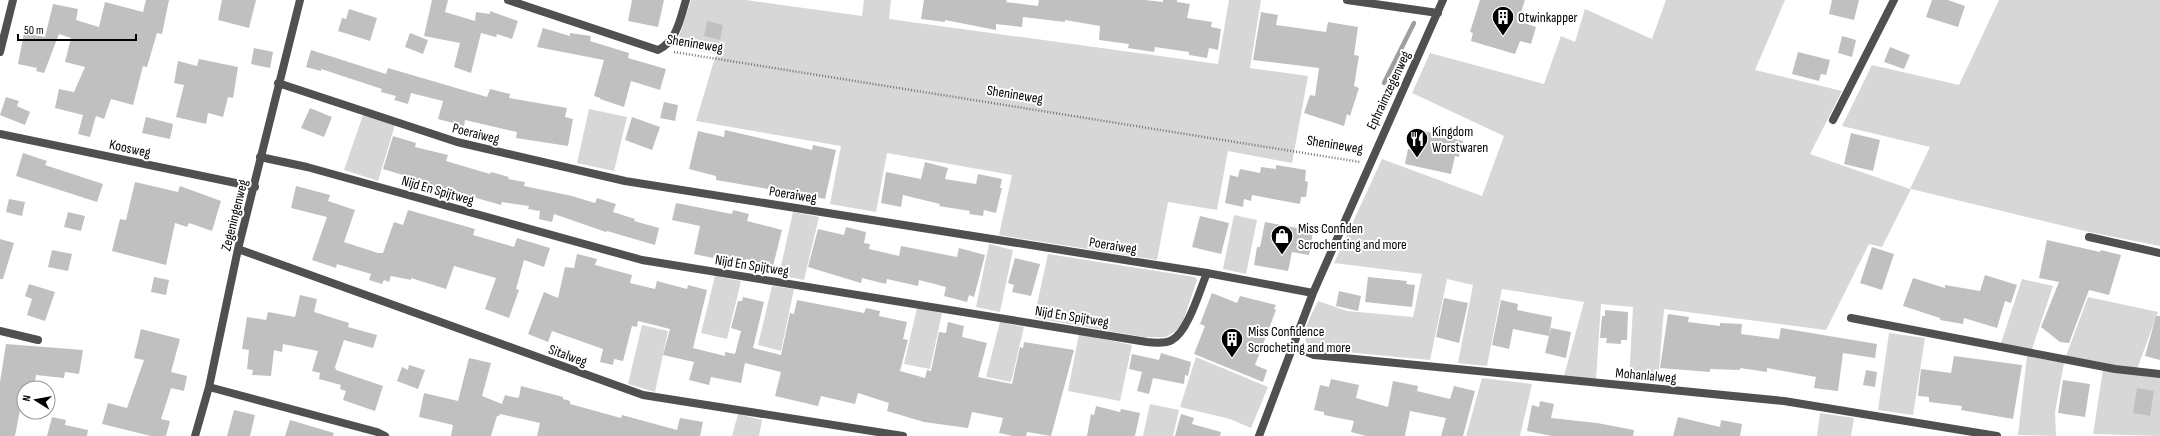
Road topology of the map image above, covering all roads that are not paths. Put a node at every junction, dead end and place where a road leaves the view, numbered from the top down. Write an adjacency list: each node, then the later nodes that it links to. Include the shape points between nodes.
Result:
1 (13, 0): 9 (street)
2 (300, 0): 10 (street, Zegeningenweg)
3 (508, 0): 4 (street, Shenineweg, via 658,50 667,46 675,35)
4 (686, 0)
5 (1348, 0): 8 (street)
6 (1443, 0): 8 (street, Ephraimzegenweg)
7 (1894, 0): 11 (street)
8 (1438, 12): 19 (street, Ephraimzegenweg)
9 (0, 52)
10 (278, 83): 13 (street, Zegeningenweg); 18 (street, Poeraiweg, via 456,142 625,181)
11 (1834, 120)
12 (0, 134): 14 (street, Koosweg)
13 (260, 157): 14 (street, Zegeningenweg); 18 (street, Nijd En Spijtweg, via 307,167 642,260 1147,342 1173,340 1180,333 1186,325)
14 (255, 187): 16 (street, Zegeningenweg)
15 (2089, 237): 17 (street)
16 (238, 249): 25 (street, Zegeningenweg); 28 (street, Sitalweg, via 643,395)
17 (2160, 253)
18 (1207, 273): 19 (street, Poeraiweg)
19 (1313, 293): 23 (street, Ephraimzegenweg)
20 (1851, 318): 24 (street, via 2115,369)
21 (0, 332): 22 (street)
22 (38, 340)
23 (1292, 346): 29 (street, Ephraimzegenweg); 30 (street, Mohanlalweg, via 1314,355 1784,401)
24 (2160, 374)
25 (209, 387): 26 (street, Zegeningenweg); 27 (street)
26 (195, 436)
27 (385, 436)
28 (903, 436)
29 (1258, 436)
30 (1997, 436)

